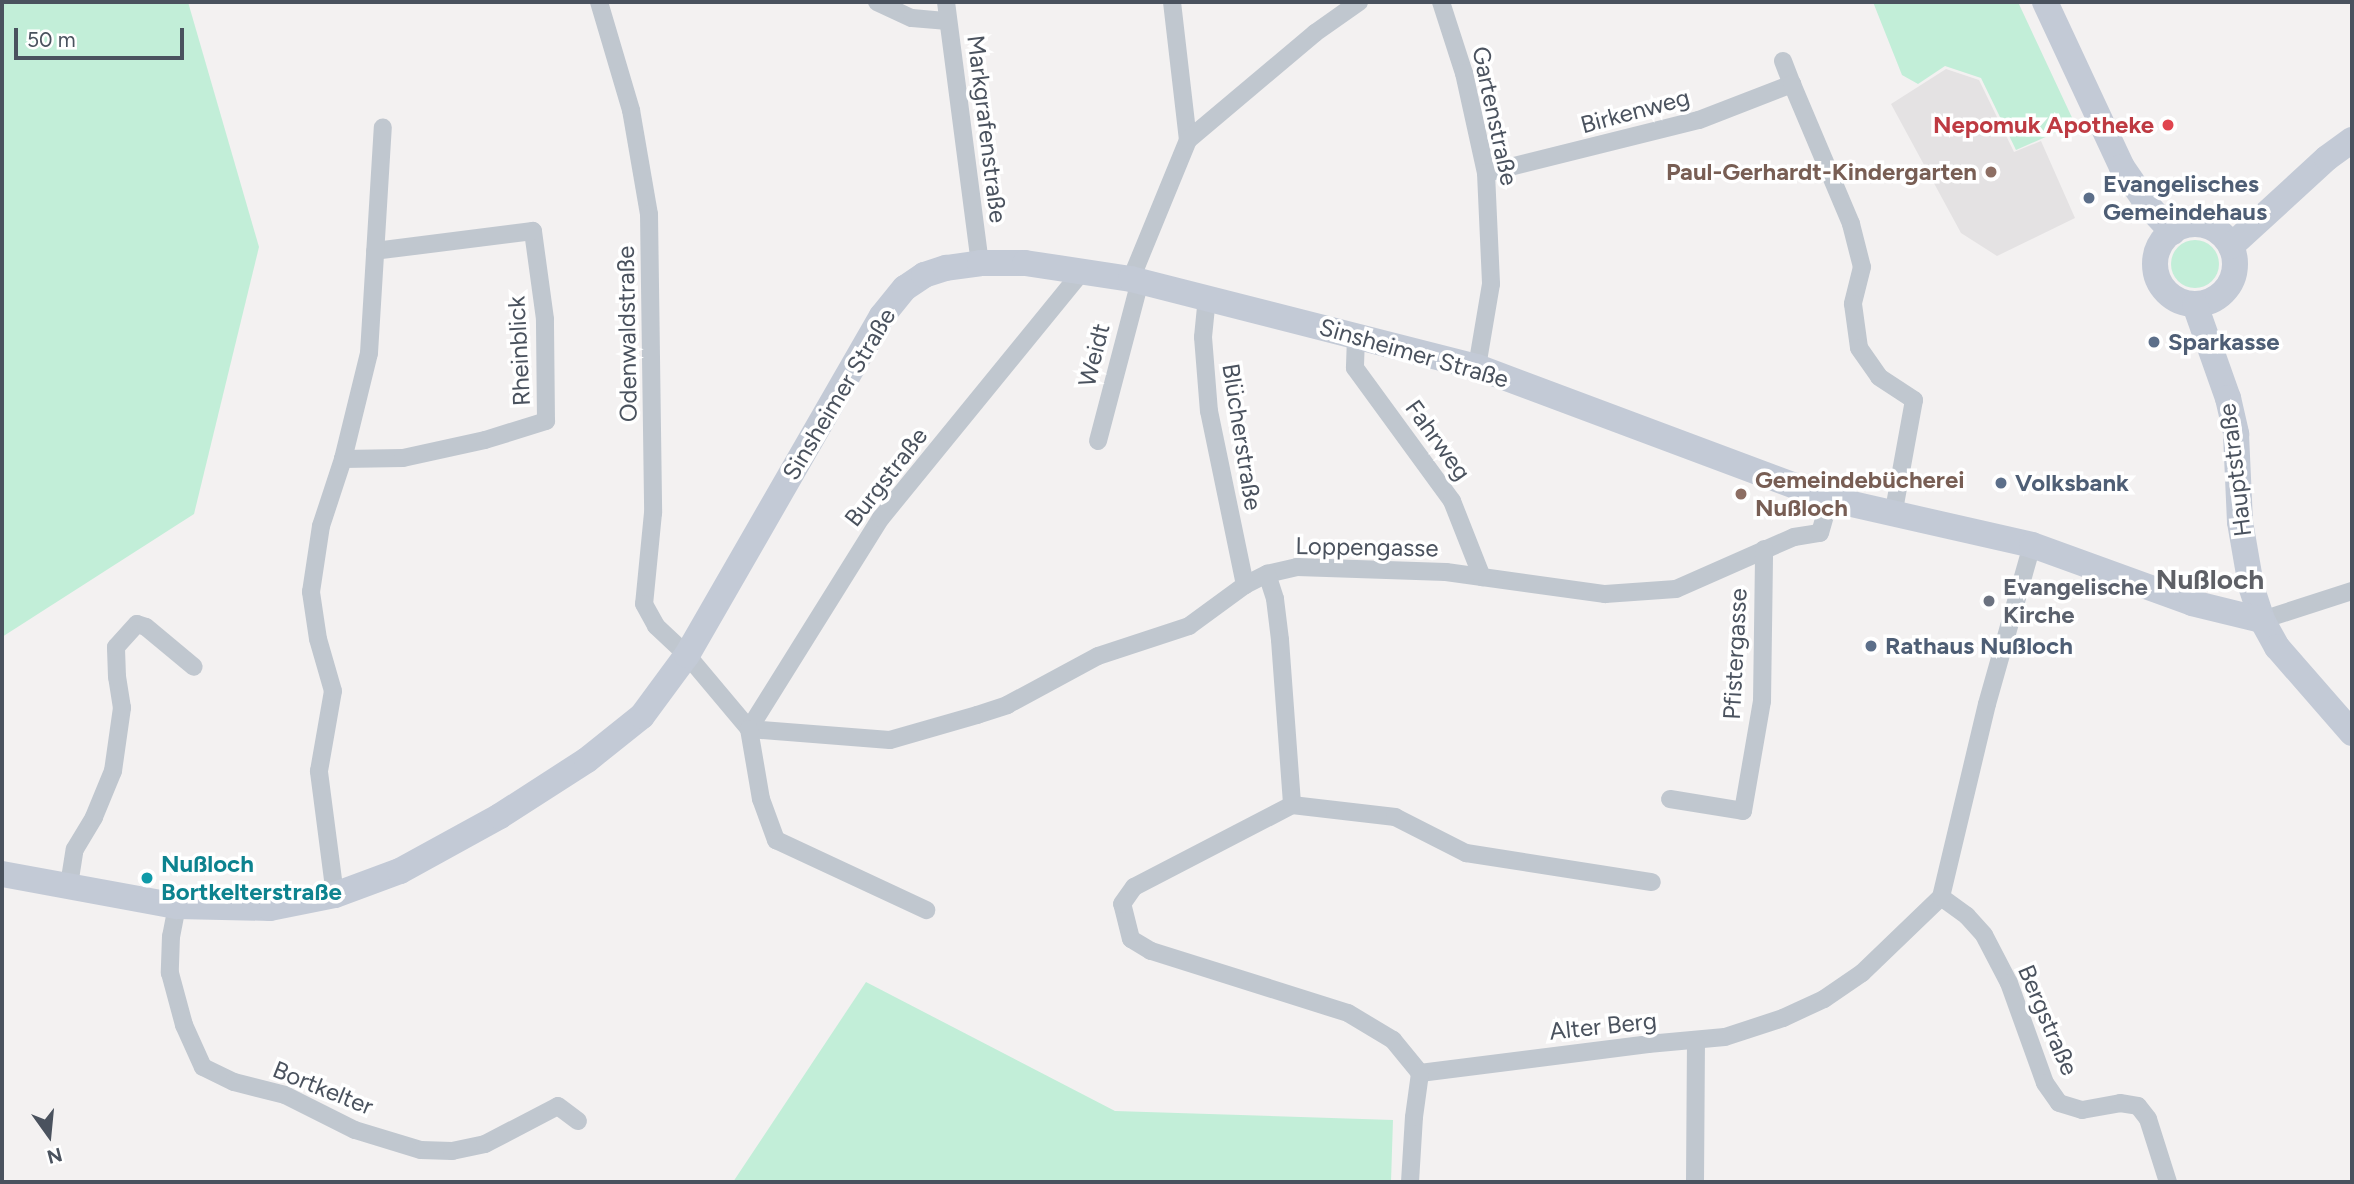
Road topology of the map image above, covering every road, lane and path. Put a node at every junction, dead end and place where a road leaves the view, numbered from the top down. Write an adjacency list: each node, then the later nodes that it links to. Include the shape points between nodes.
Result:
1 (599, 2): 36 (street, Odenwaldstraße, via 631,110 649,214 653,513 644,604 656,626)
2 (877, 2): 8 (street, via 912,18)
3 (946, 2): 8 (street, Markgrafenstraße)
4 (1172, 2): 13 (street)
5 (1359, 2): 13 (street, via 1315,33)
6 (1441, 2): 14 (street, Gartenstraße, via 1464,73)
7 (2045, 2): 15 (street, via 2122,167)
8 (948, 21): 18 (street, Markgrafenstraße)
9 (1783, 61): 10 (street)
10 (1792, 84): 14 (street, Birkenweg, via 1699,120); 28 (street, via 1851,224 1862,267 1853,304 1859,348 1879,377 1914,400)
11 (383, 127): 17 (street)
12 (2352, 140): 16 (street)
13 (1188, 141): 20 (street)
14 (1486, 173): 24 (street, Gartenstraße, via 1491,284)
15 (2172, 232): 16 (street, via 2205,225); 22 (street, via 2156,252 2157,278 2172,298)
16 (2231, 246): 22 (street, via 2235,269 2227,290)
17 (375, 251): 26 (street, via 369,353); 26 (street, Rheinblick, via 533,231 545,319 546,421 403,458)
18 (979, 263): 19 (street, Sinsheimer Straße, via 1025,262); 36 (street, Sinsheimer Straße, via 924,275 905,288 882,316)
19 (1083, 270): 20 (street, Sinsheimer Straße); 38 (street, Burgstraße, via 881,518)
20 (1136, 280): 21 (street, Sinsheimer Straße); 25 (street, Weidt)
21 (1207, 297): 23 (street, Sinsheimer Straße); 33 (street, Blücherstraße, via 1203,337 1209,411)
22 (2195, 305): 35 (street, Hauptstraße, via 2236,434 2240,522)
23 (1356, 337): 24 (street, Sinsheimer Straße); 32 (street, Fahrweg, via 1355,368 1452,501)
24 (1477, 367): 27 (street, Sinsheimer Straße)
25 (1098, 441)
26 (343, 459): 45 (street, via 321,526 311,592 333,691 319,771)
27 (1830, 499): 28 (street, Sinsheimer Straße); 30 (street, Loppengasse, via 1820,533)
28 (1893, 515): 29 (street, Sinsheimer Straße)
29 (2032, 545): 35 (street, Sinsheimer Straße, via 2192,603); 46 (street, via 1987,704)
30 (1764, 549): 32 (street, Loppengasse, via 1676,589 1653,593 1605,594); 40 (street, Pfistergasse, via 1762,701 1743,811)
31 (1268, 574): 32 (street, Loppengasse, via 1297,567); 33 (street, Loppengasse); 41 (street, via 1280,640)
32 (1482, 577)
33 (1245, 585): 38 (street, Loppengasse, via 1189,626 1098,656 1007,705 890,740)
34 (2352, 591): 35 (street)
35 (2262, 620): 39 (street, Hauptstraße, via 2277,647)
36 (687, 655): 38 (street); 45 (street, Sinsheimer Straße, via 642,716 587,760 500,816 400,871)
37 (194, 667): 44 (street, via 137,624 117,648 122,708 113,771 75,849)
38 (749, 729): 48 (street, via 761,799 776,840)
39 (2352, 733)
40 (1670, 799)
41 (1292, 805): 43 (street, via 1395,817 1466,853); 50 (street, via 1134,887 1122,904 1131,939 1151,951 1348,1013 1393,1040)
42 (2, 874): 44 (street, Sinsheimer Straße)
43 (1652, 881)
44 (69, 885): 47 (street, Sinsheimer Straße)
45 (335, 895): 47 (street, Sinsheimer Straße, via 270,908)
46 (1941, 897): 49 (street, Alter Berg, via 1862,973 1824,999 1744,1032); 54 (street, Bergstraße, via 1983,935 2008,984 2045,1083 2059,1103 2082,1110 2120,1103 2138,1106 2148,1119)
47 (177, 906): 51 (street, Bortkelter, via 170,973 184,1025 203,1067 234,1082 285,1094 355,1130 421,1150 452,1151 485,1144 558,1106)
48 (926, 910)
49 (1696, 1042): 50 (street, Alter Berg); 53 (street)
50 (1420, 1073): 52 (street)
51 (578, 1121)
52 (1410, 1182)
53 (1695, 1182)
54 (2168, 1182)

